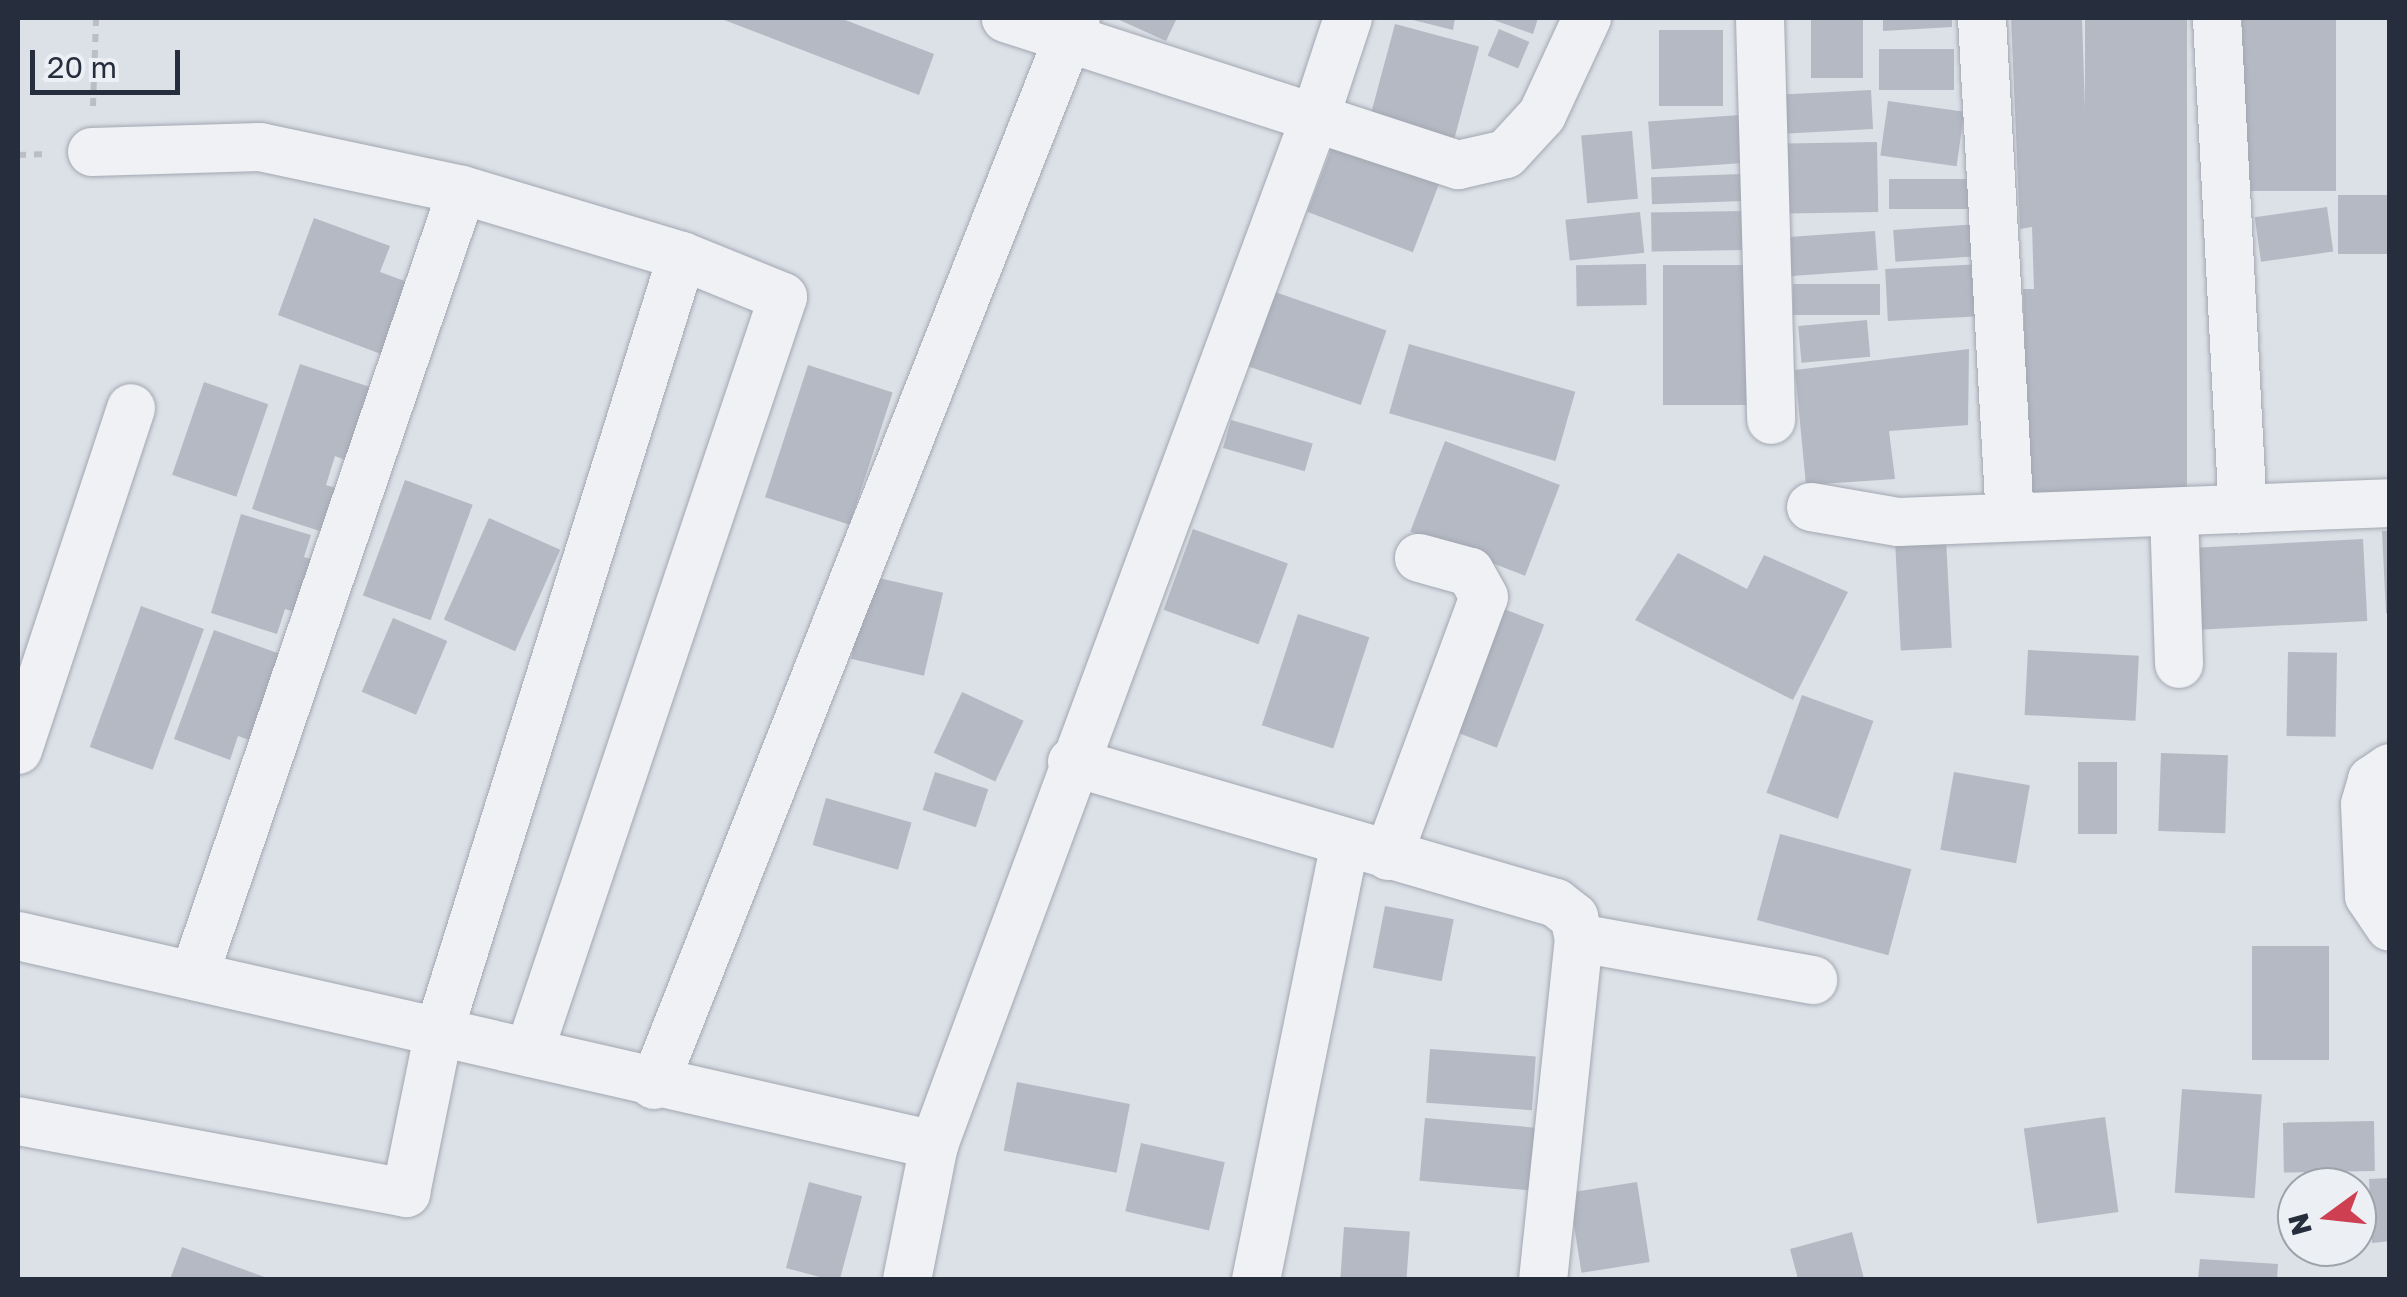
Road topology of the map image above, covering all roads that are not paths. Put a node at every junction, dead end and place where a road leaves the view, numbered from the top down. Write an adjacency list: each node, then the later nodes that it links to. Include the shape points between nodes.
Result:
1 (1006, 18): 7 (street)
2 (1348, 18): 8 (street)
3 (1587, 18): 8 (street, via 1542,115 1506,154 1458,165)
4 (1760, 18): 13 (street)
5 (1982, 18): 18 (street)
6 (2217, 18): 16 (street)
7 (1072, 29): 8 (street); 32 (street)
8 (1315, 118): 22 (street)
9 (92, 152): 10 (street, via 260,147)
10 (462, 190): 11 (street); 28 (street)
11 (682, 256): 30 (street); 31 (street, via 783,297)
12 (130, 408): 21 (street)
13 (1771, 420)
14 (2390, 502): 16 (street)
15 (1811, 507): 18 (street, via 1898,522)
16 (2244, 509): 17 (street)
17 (2174, 512): 18 (street); 20 (street)
18 (2010, 515)
19 (1419, 558): 24 (street, via 1470,572 1484,596)
20 (2179, 664)
21 (18, 750)
22 (1072, 762): 24 (street); 34 (street)
23 (2390, 768): 25 (street, via 2372,780 2365,804 2369,896)
24 (1366, 851): 27 (street, via 1556,903 1574,917); 36 (street)
25 (2390, 926)
26 (18, 936): 28 (street)
27 (1578, 938): 29 (street); 37 (street)
28 (194, 976): 30 (street)
29 (1814, 980)
30 (439, 1031): 31 (street); 33 (street, via 406,1193)
31 (529, 1052): 32 (street)
32 (654, 1085): 34 (street)
33 (18, 1121)
34 (934, 1145): 35 (street)
35 (907, 1280)
36 (1256, 1280)
37 (1543, 1280)

